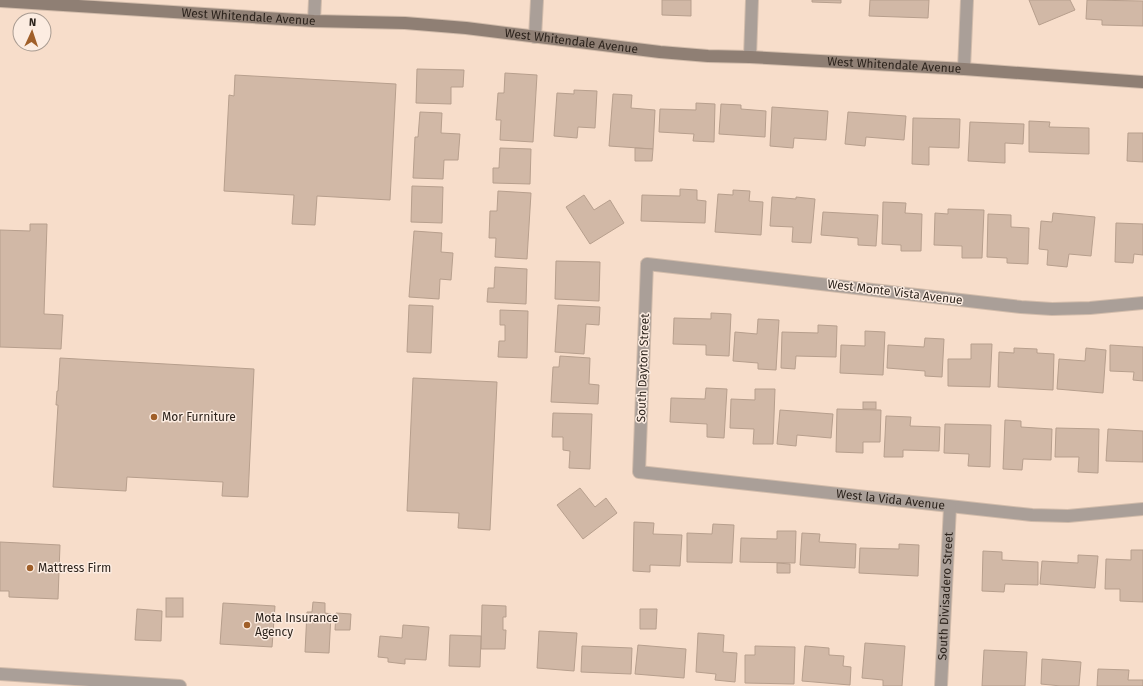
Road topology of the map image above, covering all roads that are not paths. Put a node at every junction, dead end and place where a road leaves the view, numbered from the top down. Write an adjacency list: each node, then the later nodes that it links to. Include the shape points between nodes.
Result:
1 (315, 0): 6 (street)
2 (537, 0): 7 (street)
3 (752, 0): 8 (street)
4 (967, 0): 9 (street)
5 (0, 1): 6 (street, West Whitendale Avenue)
6 (314, 21): 7 (street, West Whitendale Avenue, via 405,22)
7 (535, 37): 8 (street, West Whitendale Avenue, via 660,52)
8 (750, 57): 9 (street, West Whitendale Avenue)
9 (964, 69): 10 (street, West Whitendale Avenue)
10 (1143, 82)
11 (647, 264): 12 (street, West Monte Vista Avenue, via 1021,307 1090,308); 13 (street, South Dayton Street)
12 (1143, 303)
13 (639, 472): 14 (street, West la Vida Avenue)
14 (950, 506): 15 (street, West la Vida Avenue, via 1032,515 1068,516); 18 (street, South Divisadero Street)
15 (1143, 509)
16 (0, 674): 17 (street)
17 (180, 686)
18 (941, 686)

